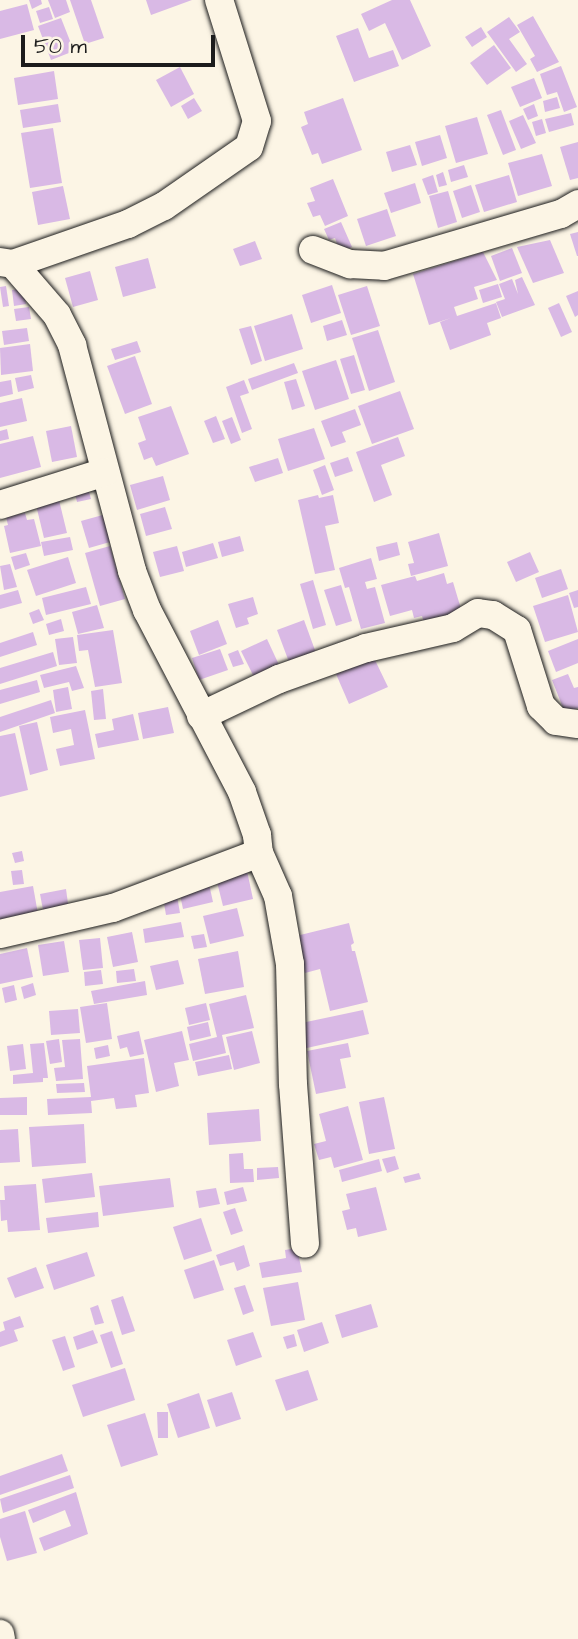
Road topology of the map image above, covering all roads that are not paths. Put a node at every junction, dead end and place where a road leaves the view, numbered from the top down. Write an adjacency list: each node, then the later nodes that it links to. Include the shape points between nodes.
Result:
1 (219, 0): 4 (street, via 257,121 249,147 164,206 128,224)
2 (578, 205): 3 (street, via 384,266 350,264)
3 (313, 250)
4 (6, 263): 5 (street, via 57,315 72,345)
5 (105, 472): 6 (street); 7 (street, via 146,610)
6 (0, 505)
7 (201, 716): 8 (street, via 279,679 366,648 453,628 478,613 493,615 517,630 541,706 556,721); 9 (street, via 242,792)
8 (578, 724)
9 (259, 853): 10 (street, via 113,908); 11 (street, via 278,896 290,964)
10 (0, 934)
11 (305, 1244)
12 (0, 1634): 13 (street)
13 (1, 1639)

